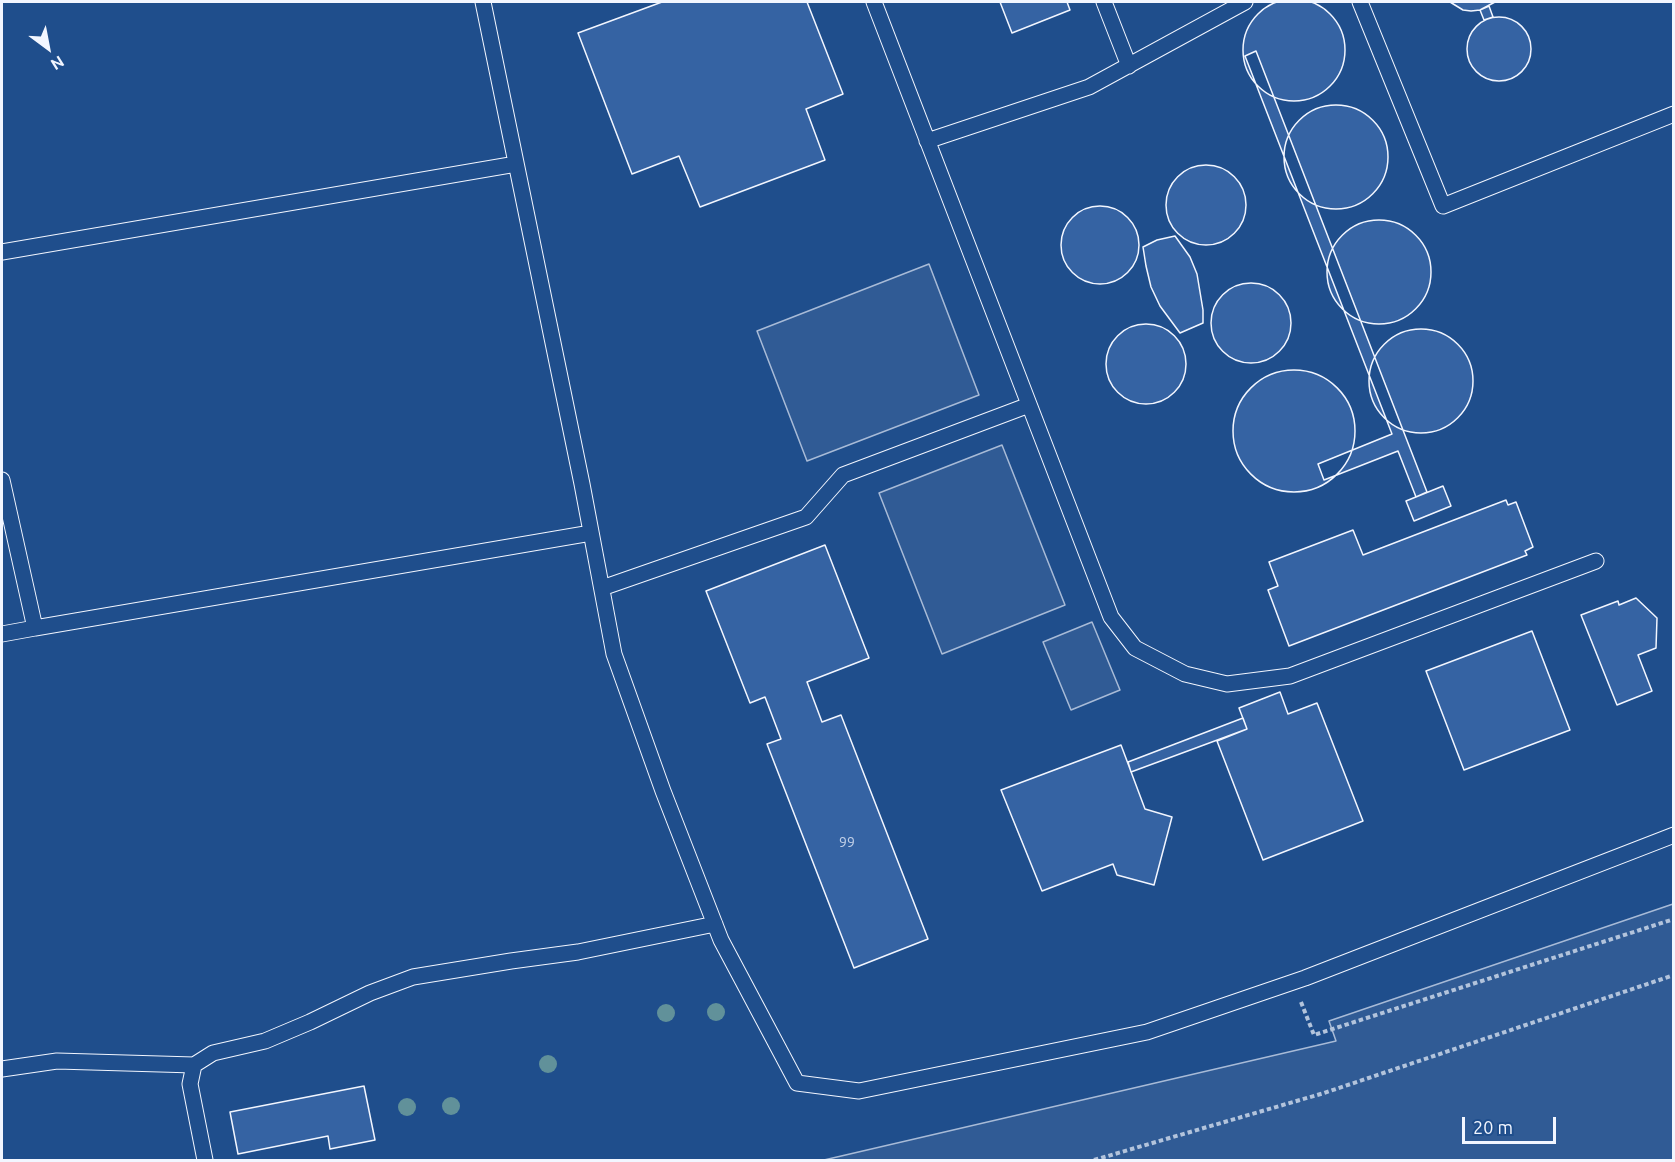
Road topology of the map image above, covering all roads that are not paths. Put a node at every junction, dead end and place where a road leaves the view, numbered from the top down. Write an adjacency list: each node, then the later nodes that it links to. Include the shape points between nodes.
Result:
1 (483, 2): 9 (lane)
2 (873, 2): 8 (lane)
3 (1104, 2): 6 (lane)
4 (1245, 2): 6 (lane)
5 (1360, 2): 7 (lane, via 1443,206)
6 (1129, 66): 8 (lane, via 1089,87)
7 (1674, 114)
8 (927, 141): 11 (lane)
9 (516, 164): 10 (lane); 13 (lane)
10 (2, 252)
11 (1029, 405): 14 (lane, via 1111,617 1136,648 1185,674 1227,684 1290,676); 15 (lane, via 843,475 806,517)
12 (2, 480): 16 (lane)
13 (591, 533): 15 (lane); 16 (lane)
14 (1596, 561)
15 (602, 588): 19 (lane, via 614,654)
16 (35, 628): 17 (lane)
17 (2, 634)
18 (1674, 835): 19 (lane, via 1293,982 1147,1032 859,1091 796,1083)
19 (714, 924): 20 (lane, via 578,952 413,977 310,1023 265,1041 213,1053)
20 (194, 1065): 21 (lane, via 57,1061); 22 (lane, via 190,1084)
21 (2, 1069)
22 (205, 1161)

